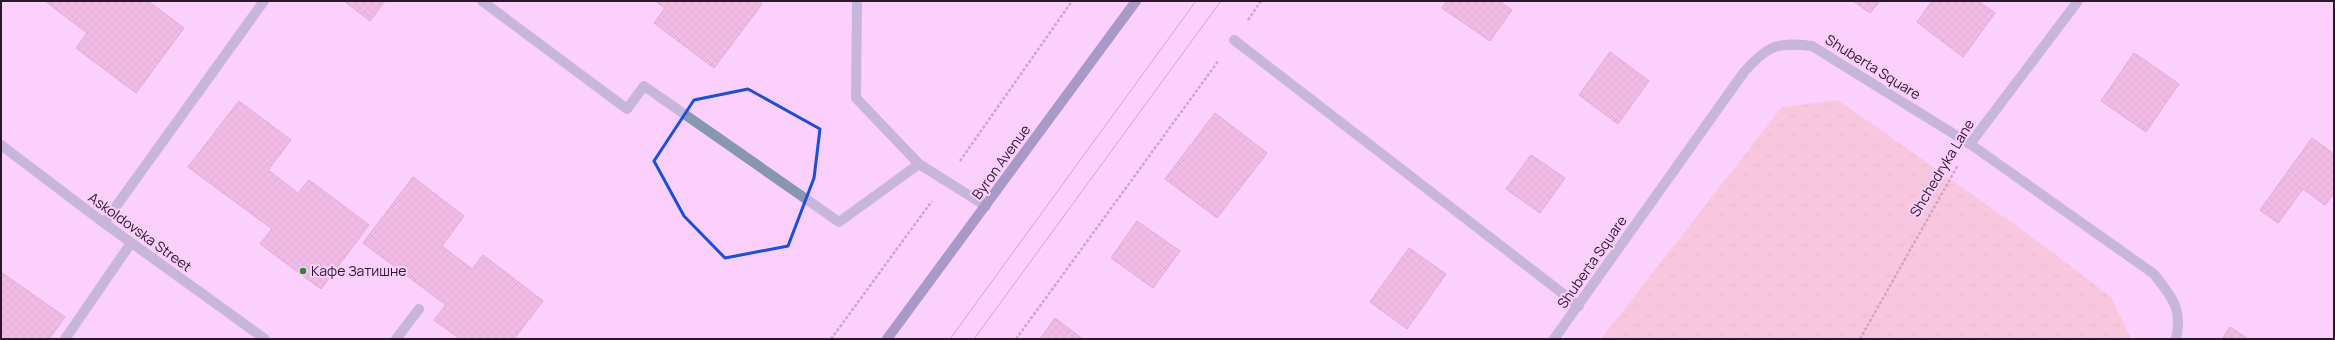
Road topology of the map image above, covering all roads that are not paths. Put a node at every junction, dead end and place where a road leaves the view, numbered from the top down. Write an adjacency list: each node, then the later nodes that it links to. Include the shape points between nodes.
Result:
1 (264, 1): 11 (street)
2 (482, 1): 9 (street, via 627,109 644,86 839,222)
3 (857, 1): 9 (street, via 856,98)
4 (1136, 1): 10 (main road, Byron Avenue)
5 (2078, 1): 7 (street, Shchedryka Lane)
6 (1234, 40): 13 (street)
7 (1970, 144): 13 (street, Shuberta Square, via 1812,46 1786,43 1761,53 1744,72); 20 (street, Shuberta Square, via 2154,274 2174,298 2180,323)
8 (1, 145): 11 (street, Askoldovska Street)
9 (919, 164): 10 (street)
10 (986, 206): 18 (main road, Byron Avenue)
11 (104, 223): 12 (street, Askoldovska Street)
12 (131, 243): 15 (street); 16 (street, Askoldovska Street)
13 (1579, 306): 19 (street, Shuberta Square)
14 (419, 309): 17 (street)
15 (64, 339)
16 (264, 339)
17 (396, 339)
18 (887, 339)
19 (1554, 339)
20 (2176, 339)

